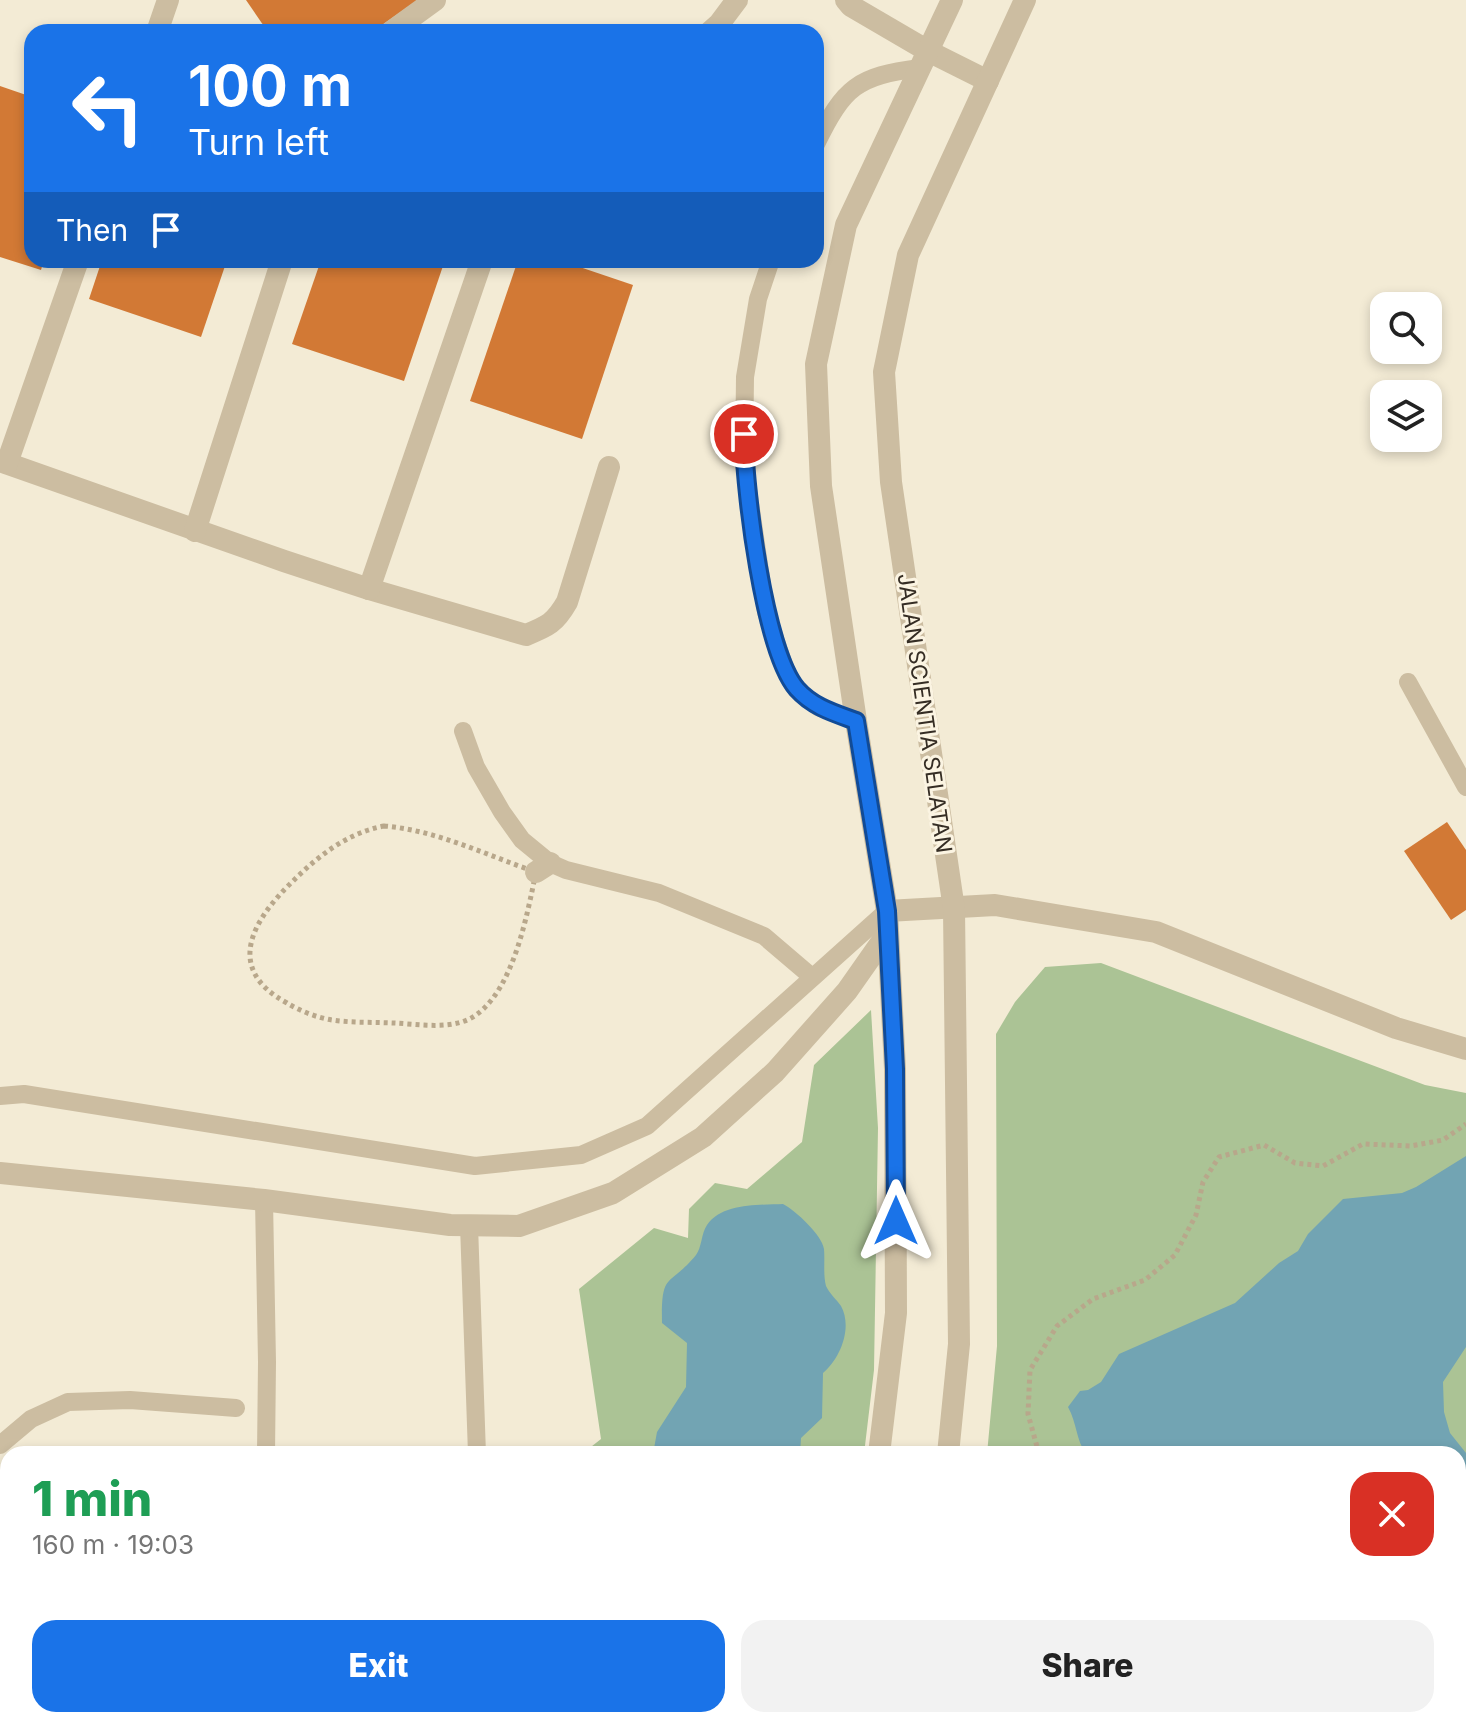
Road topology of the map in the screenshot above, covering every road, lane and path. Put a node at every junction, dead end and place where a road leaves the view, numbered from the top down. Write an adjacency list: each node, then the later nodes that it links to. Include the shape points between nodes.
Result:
1 (168, 0): 7 (street)
2 (435, 0): 8 (street)
3 (737, 0): 9 (street)
4 (846, 0): 10 (street)
5 (952, 0): 10 (street)
6 (1020, 2): 11 (street, JALAN SCIENTIA SELATAN)
7 (160, 24)
8 (402, 24)
9 (719, 24)
10 (924, 59): 11 (street); 12 (lane, via 857,83); 22 (street, via 846,225 816,364 821,486)
11 (988, 81): 26 (street, JALAN SCIENTIA SELATAN, via 908,255 884,372 891,482)
12 (824, 128)
13 (75, 268): 17 (street)
14 (279, 268): 19 (street)
15 (479, 268): 20 (street)
16 (768, 268): 22 (lane, via 758,299 744,405 744,462 766,612 796,689 818,707)
17 (4, 462): 19 (street)
18 (609, 467): 20 (street, via 567,602 545,627 526,635)
19 (195, 531): 20 (street)
20 (369, 589)
21 (1408, 682): 24 (lane)
22 (856, 721): 27 (street)
23 (463, 731): 25 (lane, via 502,812)
24 (1466, 787)
25 (543, 868): 25 (path, via 404,828 366,830 309,865 281,892 251,939 252,969 271,995 330,1020 458,1023 476,1016 506,978); 29 (lane, via 659,893 764,936)
26 (954, 909): 27 (street); 30 (street, via 995,905 1156,932 1396,1028); 41 (street, JALAN SCIENTIA SELATAN, via 959,1344)
27 (887, 911): 28 (street); 29 (lane)
28 (887, 934): 35 (street, via 847,991 775,1072 703,1137 613,1193 519,1226); 40 (street, via 895,1069 896,1313)
29 (812, 977): 31 (lane, via 647,1126 581,1155 475,1166 24,1094)
30 (1466, 1049)
31 (0, 1096)
32 (1466, 1124): 42 (path, via 1443,1140 1411,1146 1363,1144 1323,1166 1295,1163 1264,1145 1219,1157 1203,1182 1196,1215 1175,1255 1145,1280 1093,1299 1057,1326 1030,1370 1028,1414)
33 (0, 1173): 34 (street)
34 (264, 1200): 35 (street); 38 (lane)
35 (469, 1225): 39 (lane)
36 (236, 1408): 37 (lane, via 130,1400 68,1402 31,1419)
37 (0, 1445)
38 (266, 1446)
39 (477, 1446)
40 (880, 1446)
41 (949, 1446)
42 (1037, 1446)

